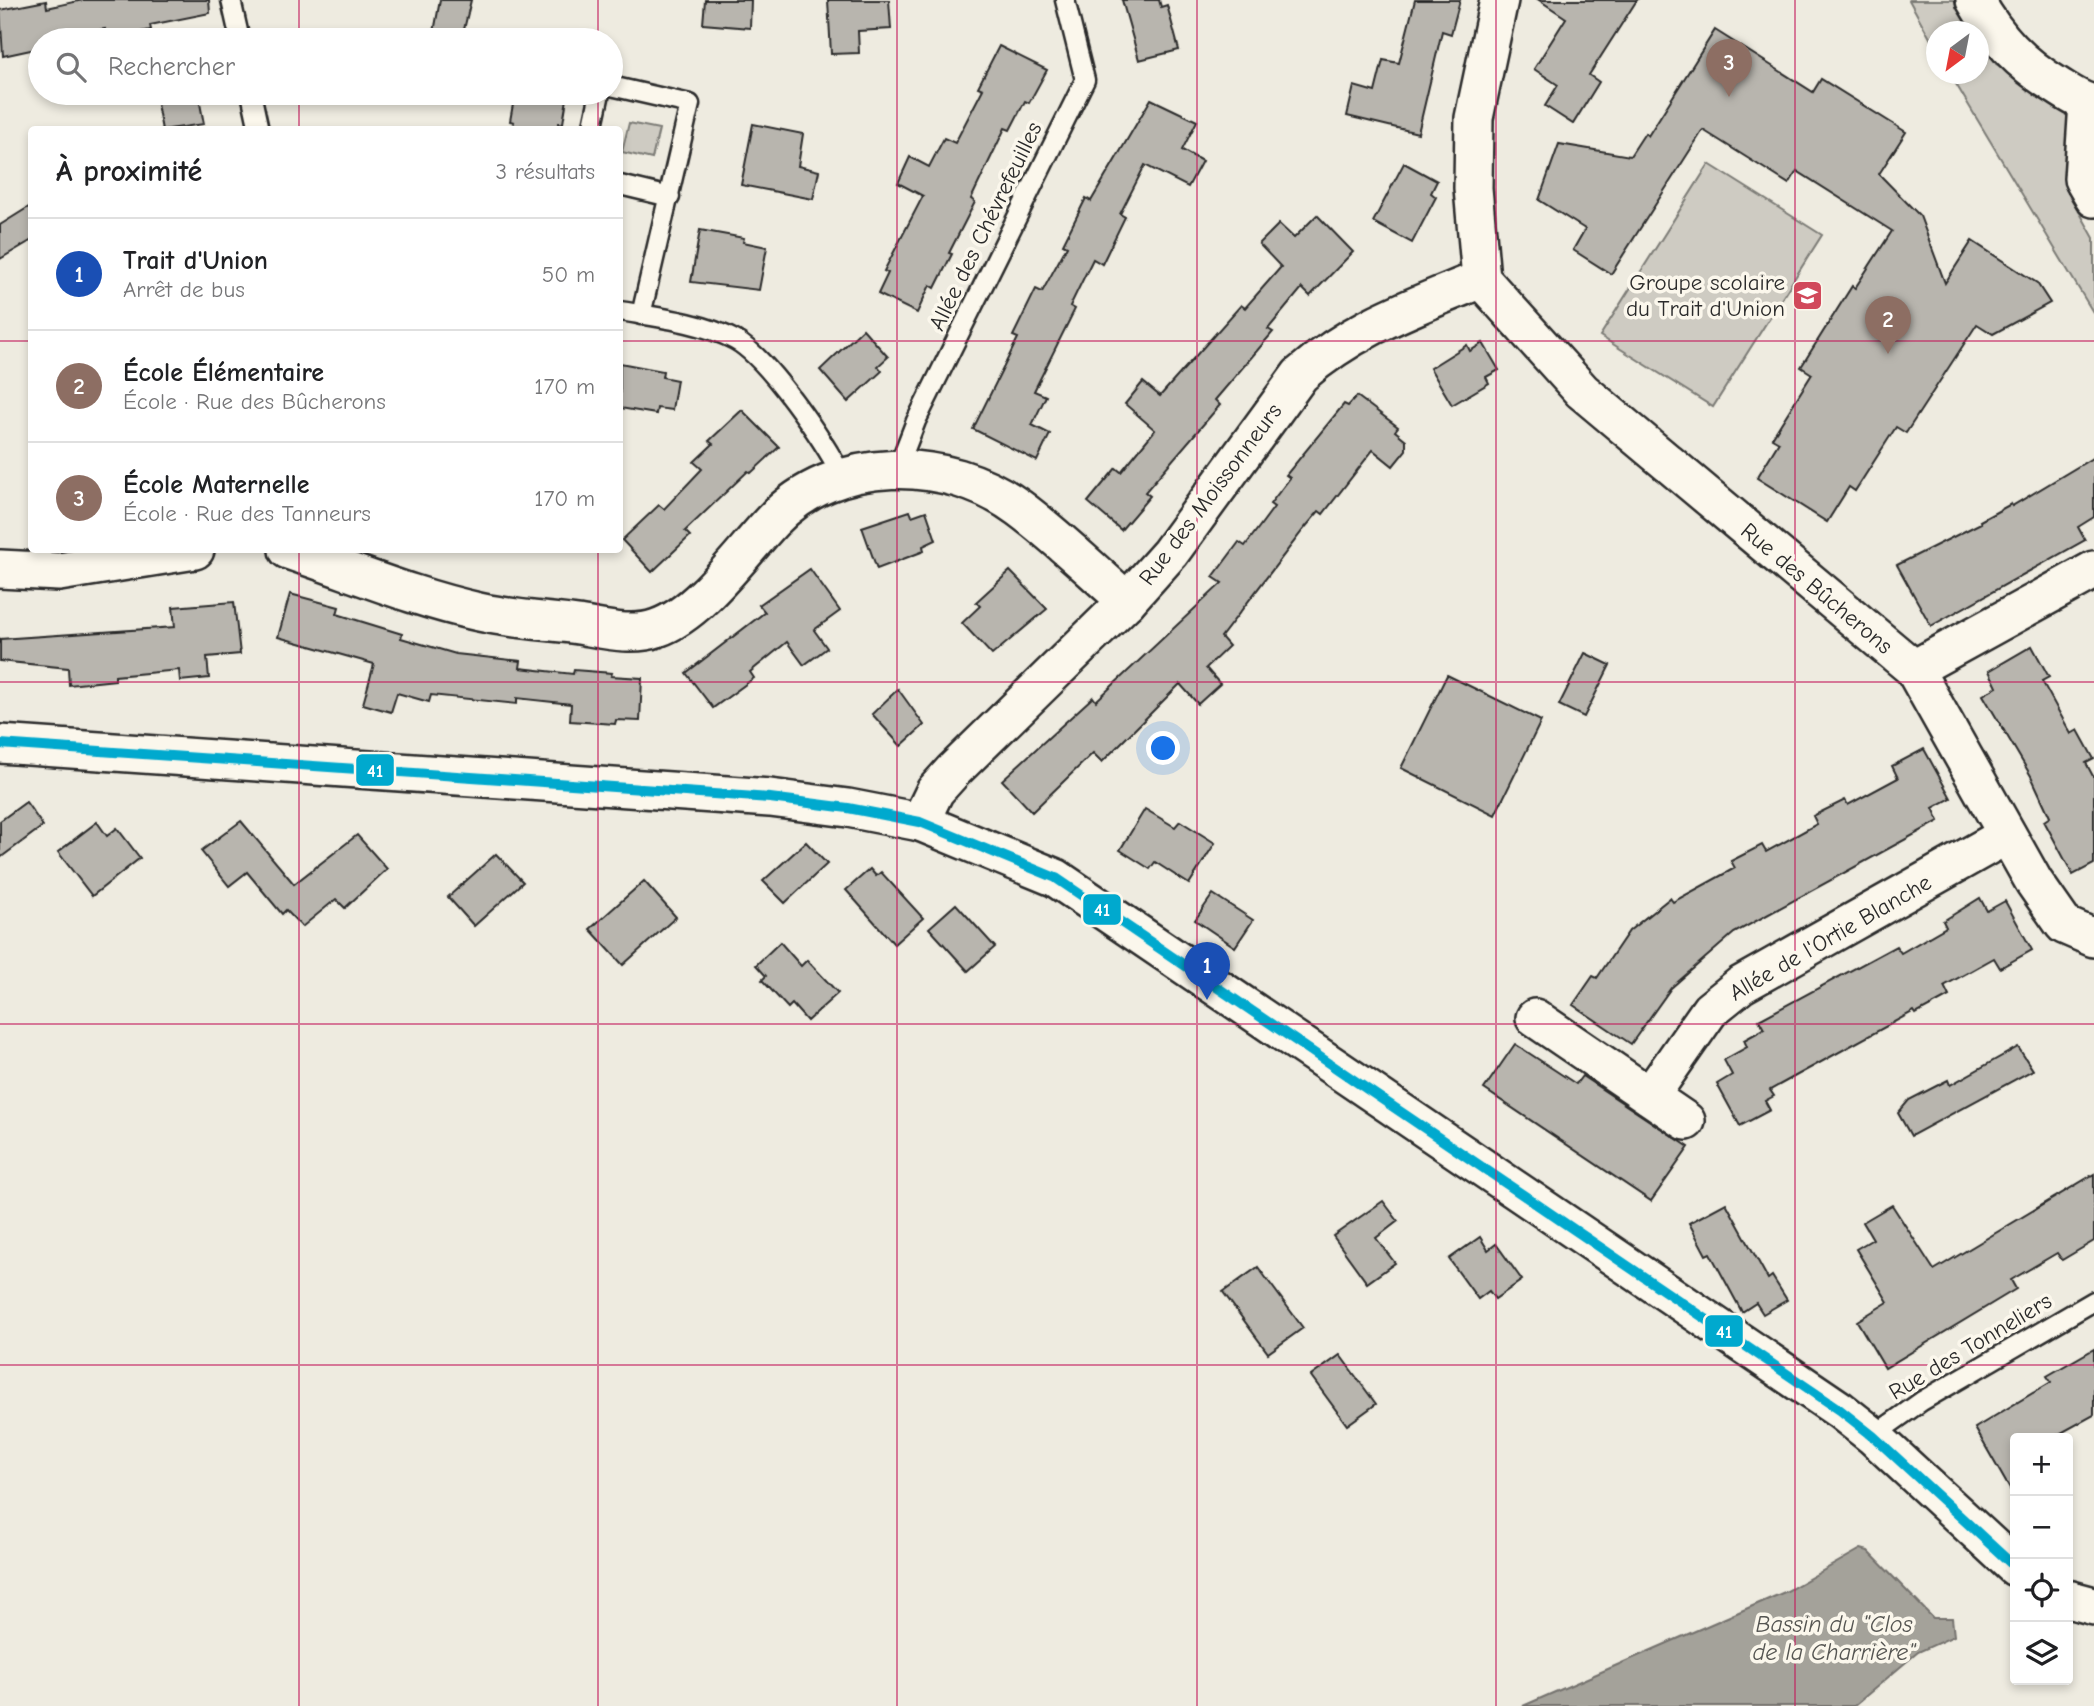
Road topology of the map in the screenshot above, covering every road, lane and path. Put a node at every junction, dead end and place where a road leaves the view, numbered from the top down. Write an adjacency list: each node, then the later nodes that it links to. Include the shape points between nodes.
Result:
1 (231, 0): 5 (lane)
2 (1065, 0): 18 (lane, Allée des Chévrefeuilles, via 1085,80 916,421)
3 (1499, 0): 15 (street, via 1474,118 1473,188)
4 (1975, 0): 7 (street, via 2015,56 2040,76)
5 (237, 28)
6 (623, 89): 13 (lane, via 690,104)
7 (2091, 104): 14 (street, via 2083,179)
8 (254, 105): 10 (lane)
9 (597, 105): 11 (lane)
10 (258, 126)
11 (593, 126)
12 (623, 187): 13 (lane)
13 (670, 197): 17 (lane)
14 (2094, 198)
15 (1481, 279): 24 (street, Rue des Moissonneurs, via 1357,331 1300,375 1170,553); 25 (street, Rue des Bûcherons, via 1582,391)
16 (623, 311): 17 (lane)
17 (641, 314): 19 (lane, via 718,332 754,354 822,439)
18 (897, 470): 19 (street); 24 (street, via 957,478 987,489 1018,507)
19 (842, 476): 21 (street, via 808,492 776,516 680,617 656,629 629,632 482,613)
20 (176, 553): 22 (street, via 59,572)
21 (297, 553)
22 (0, 569)
23 (2094, 570): 25 (street)
24 (1127, 600): 27 (street, Rue des Moissonneurs, via 953,771 935,791)
25 (1914, 669): 28 (street, Rue des Bûcherons)
26 (0, 744): 27 (street, via 744,796)
27 (919, 822): 34 (street, via 1056,878 1746,1345)
28 (2007, 835): 29 (street, Rue des Bûcherons, via 2064,925); 31 (street, Allée de l'Ortie Blanche, via 1741,985 1710,1010)
29 (2094, 938)
30 (1535, 1018): 31 (street)
31 (1650, 1096): 32 (street)
32 (1686, 1121)
33 (2094, 1301): 34 (lane, Rue des Tonneliers, via 1922,1401)
34 (1873, 1437): 35 (street)
35 (2010, 1562)
36 (2073, 1600): 37 (street)
37 (2094, 1606)

